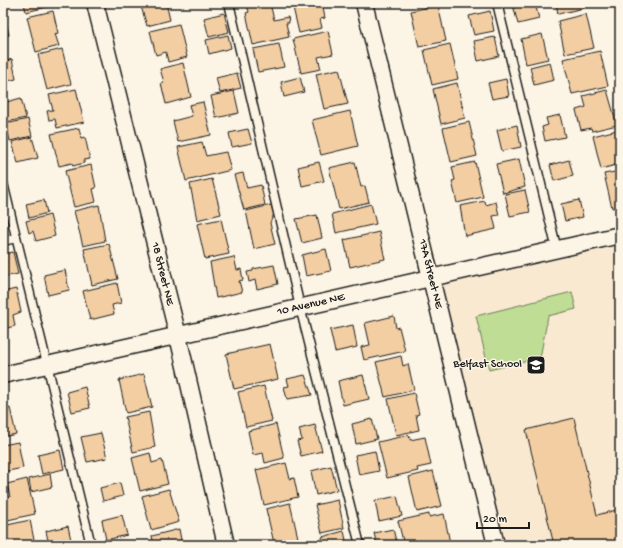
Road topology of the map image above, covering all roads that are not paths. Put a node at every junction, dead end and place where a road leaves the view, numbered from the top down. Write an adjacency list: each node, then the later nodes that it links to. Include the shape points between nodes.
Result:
1 (96, 3): 12 (street, 18 Street NE)
2 (229, 3): 11 (lane)
3 (364, 3): 10 (street, 17A Street NE)
4 (497, 3): 9 (lane)
5 (3, 183): 7 (lane)
6 (620, 235): 9 (street, 10 Avenue NE)
7 (16, 238): 8 (lane); 13 (lane)
8 (3, 241)
9 (557, 250): 10 (street, 10 Avenue NE)
10 (431, 278): 11 (street, 10 Avenue NE); 18 (street, 17A Street NE)
11 (300, 307): 12 (street, 10 Avenue NE); 17 (lane)
12 (178, 336): 13 (street, 10 Avenue NE); 16 (street, 18 Street NE)
13 (49, 365): 14 (street, 10 Avenue NE); 15 (lane)
14 (3, 375)
15 (91, 545)
16 (226, 545)
17 (360, 545)
18 (496, 545)

